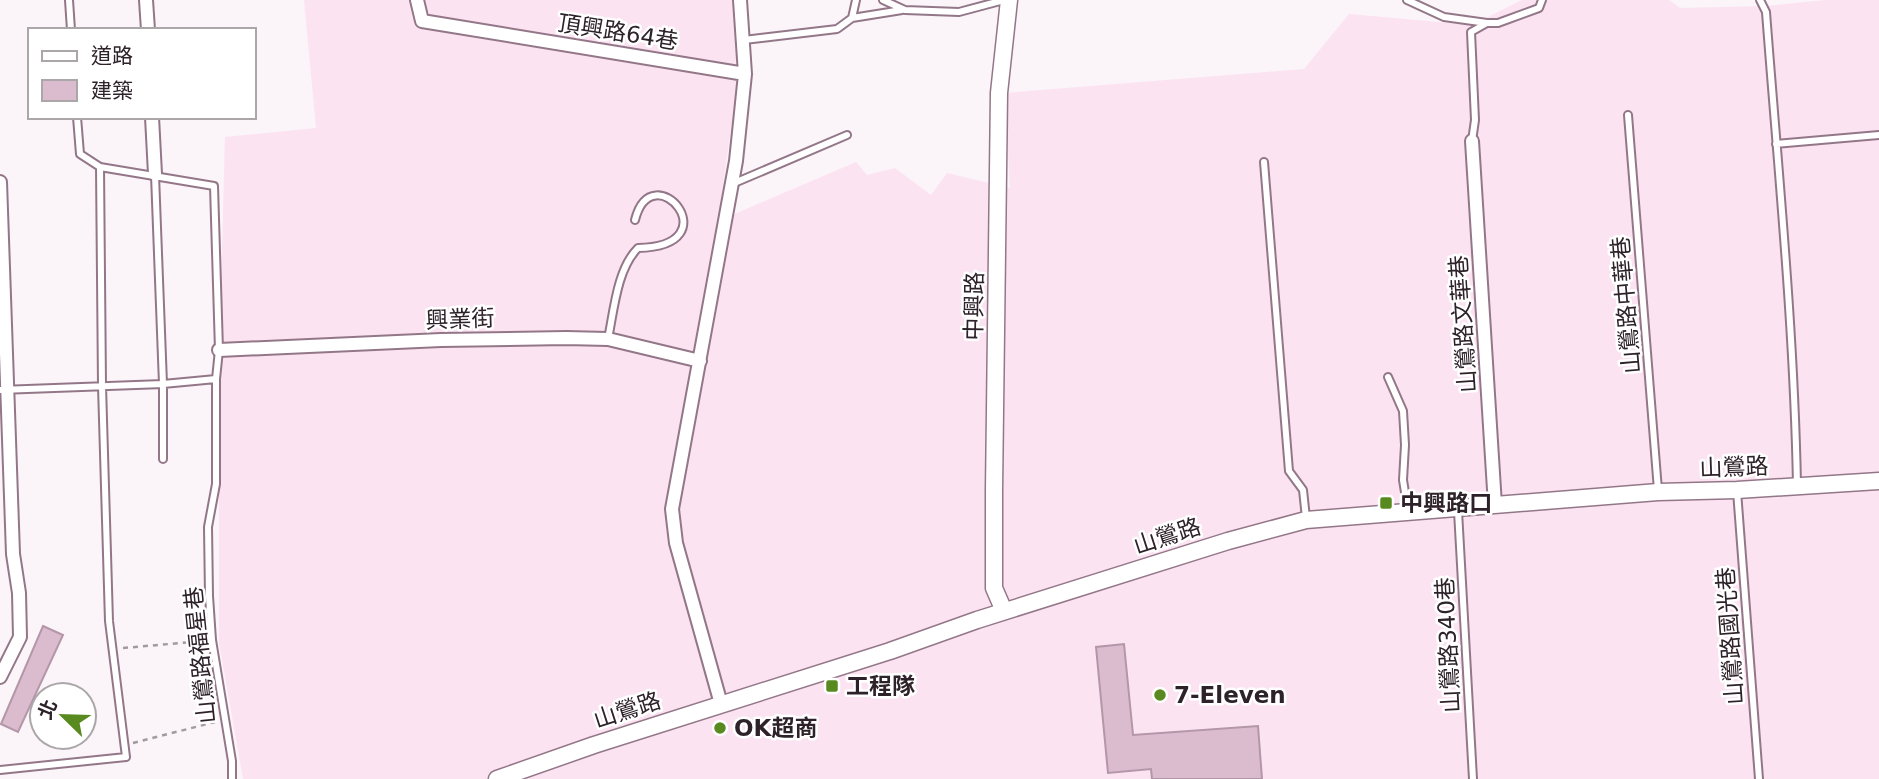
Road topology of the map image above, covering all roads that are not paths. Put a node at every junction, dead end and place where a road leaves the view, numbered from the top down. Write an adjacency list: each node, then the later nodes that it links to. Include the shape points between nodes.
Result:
1 (69, 0): 14 (lane)
2 (146, 0): 15 (street)
3 (417, 0): 17 (street, 頂興路64巷, via 422,20)
4 (740, 0): 16 (street)
5 (856, 0): 12 (lane)
6 (883, 0): 11 (lane)
7 (1006, 0): 11 (lane, via 959,12); 49 (street, 中興路, via 999,93 994,490 994,588)
8 (1407, 0): 13 (lane, via 1444,18)
9 (1542, 0): 13 (lane, via 1539,8)
10 (1760, 0): 24 (lane, via 1766,12)
11 (905, 10): 12 (lane)
12 (852, 18): 16 (lane, via 837,29)
13 (1487, 23): 23 (lane, via 1471,33)
14 (71, 28)
15 (148, 28)
16 (744, 40): 17 (street)
17 (745, 75): 29 (street)
18 (1628, 115): 43 (lane, 山鶯路中華巷)
19 (77, 119): 26 (lane, via 80,154)
20 (152, 119): 27 (street)
21 (848, 135): 29 (lane)
22 (1879, 135): 24 (lane)
23 (1472, 141): 44 (street, 山鶯路文華巷)
24 (1776, 144): 41 (lane, via 1796,396)
25 (1264, 162): 47 (lane, via 1289,471 1303,490)
26 (100, 166): 27 (lane); 37 (lane)
27 (155, 174): 32 (lane, 山鶯路福星巷, via 215,186); 36 (lane)
28 (0, 182): 38 (street)
29 (731, 185): 33 (street)
30 (635, 220): 31 (lane, via 640,207 657,195 678,205 684,218 673,242 638,248 629,257)
31 (608, 339): 32 (street, 興業街, via 441,340); 33 (street, 興業街)
32 (219, 350): 35 (lane, 山鶯路福星巷)
33 (700, 361): 51 (street, via 672,509 676,542)
34 (1388, 377): 46 (lane, via 1403,411)
35 (216, 379): 36 (lane); 54 (lane, 山鶯路福星巷, via 216,484 208,527 212,640)
36 (163, 384): 37 (lane); 39 (lane)
37 (102, 386): 38 (lane); 52 (lane, via 109,621 125,757)
38 (4, 390): 48 (street)
39 (163, 460)
40 (1879, 481): 41 (street, 山鶯路)
41 (1798, 487): 42 (street, 山鶯路)
42 (1737, 490): 43 (street, 山鶯路); 56 (lane, 山鶯路國光巷)
43 (1658, 492): 44 (street, 山鶯路)
44 (1495, 505): 45 (street, 山鶯路)
45 (1458, 509): 46 (street, 山鶯路); 55 (lane, 山鶯路340巷)
46 (1408, 513): 47 (street, 山鶯路)
47 (1306, 520): 49 (street, 山鶯路)
48 (7, 555): 50 (street, via 19,593 20,638)
49 (1004, 611): 51 (street, 山鶯路)
50 (0, 677)
51 (721, 704): 53 (street, 山鶯路)
52 (0, 770)
53 (504, 778)
54 (232, 779)
55 (1473, 779)
56 (1759, 779)

